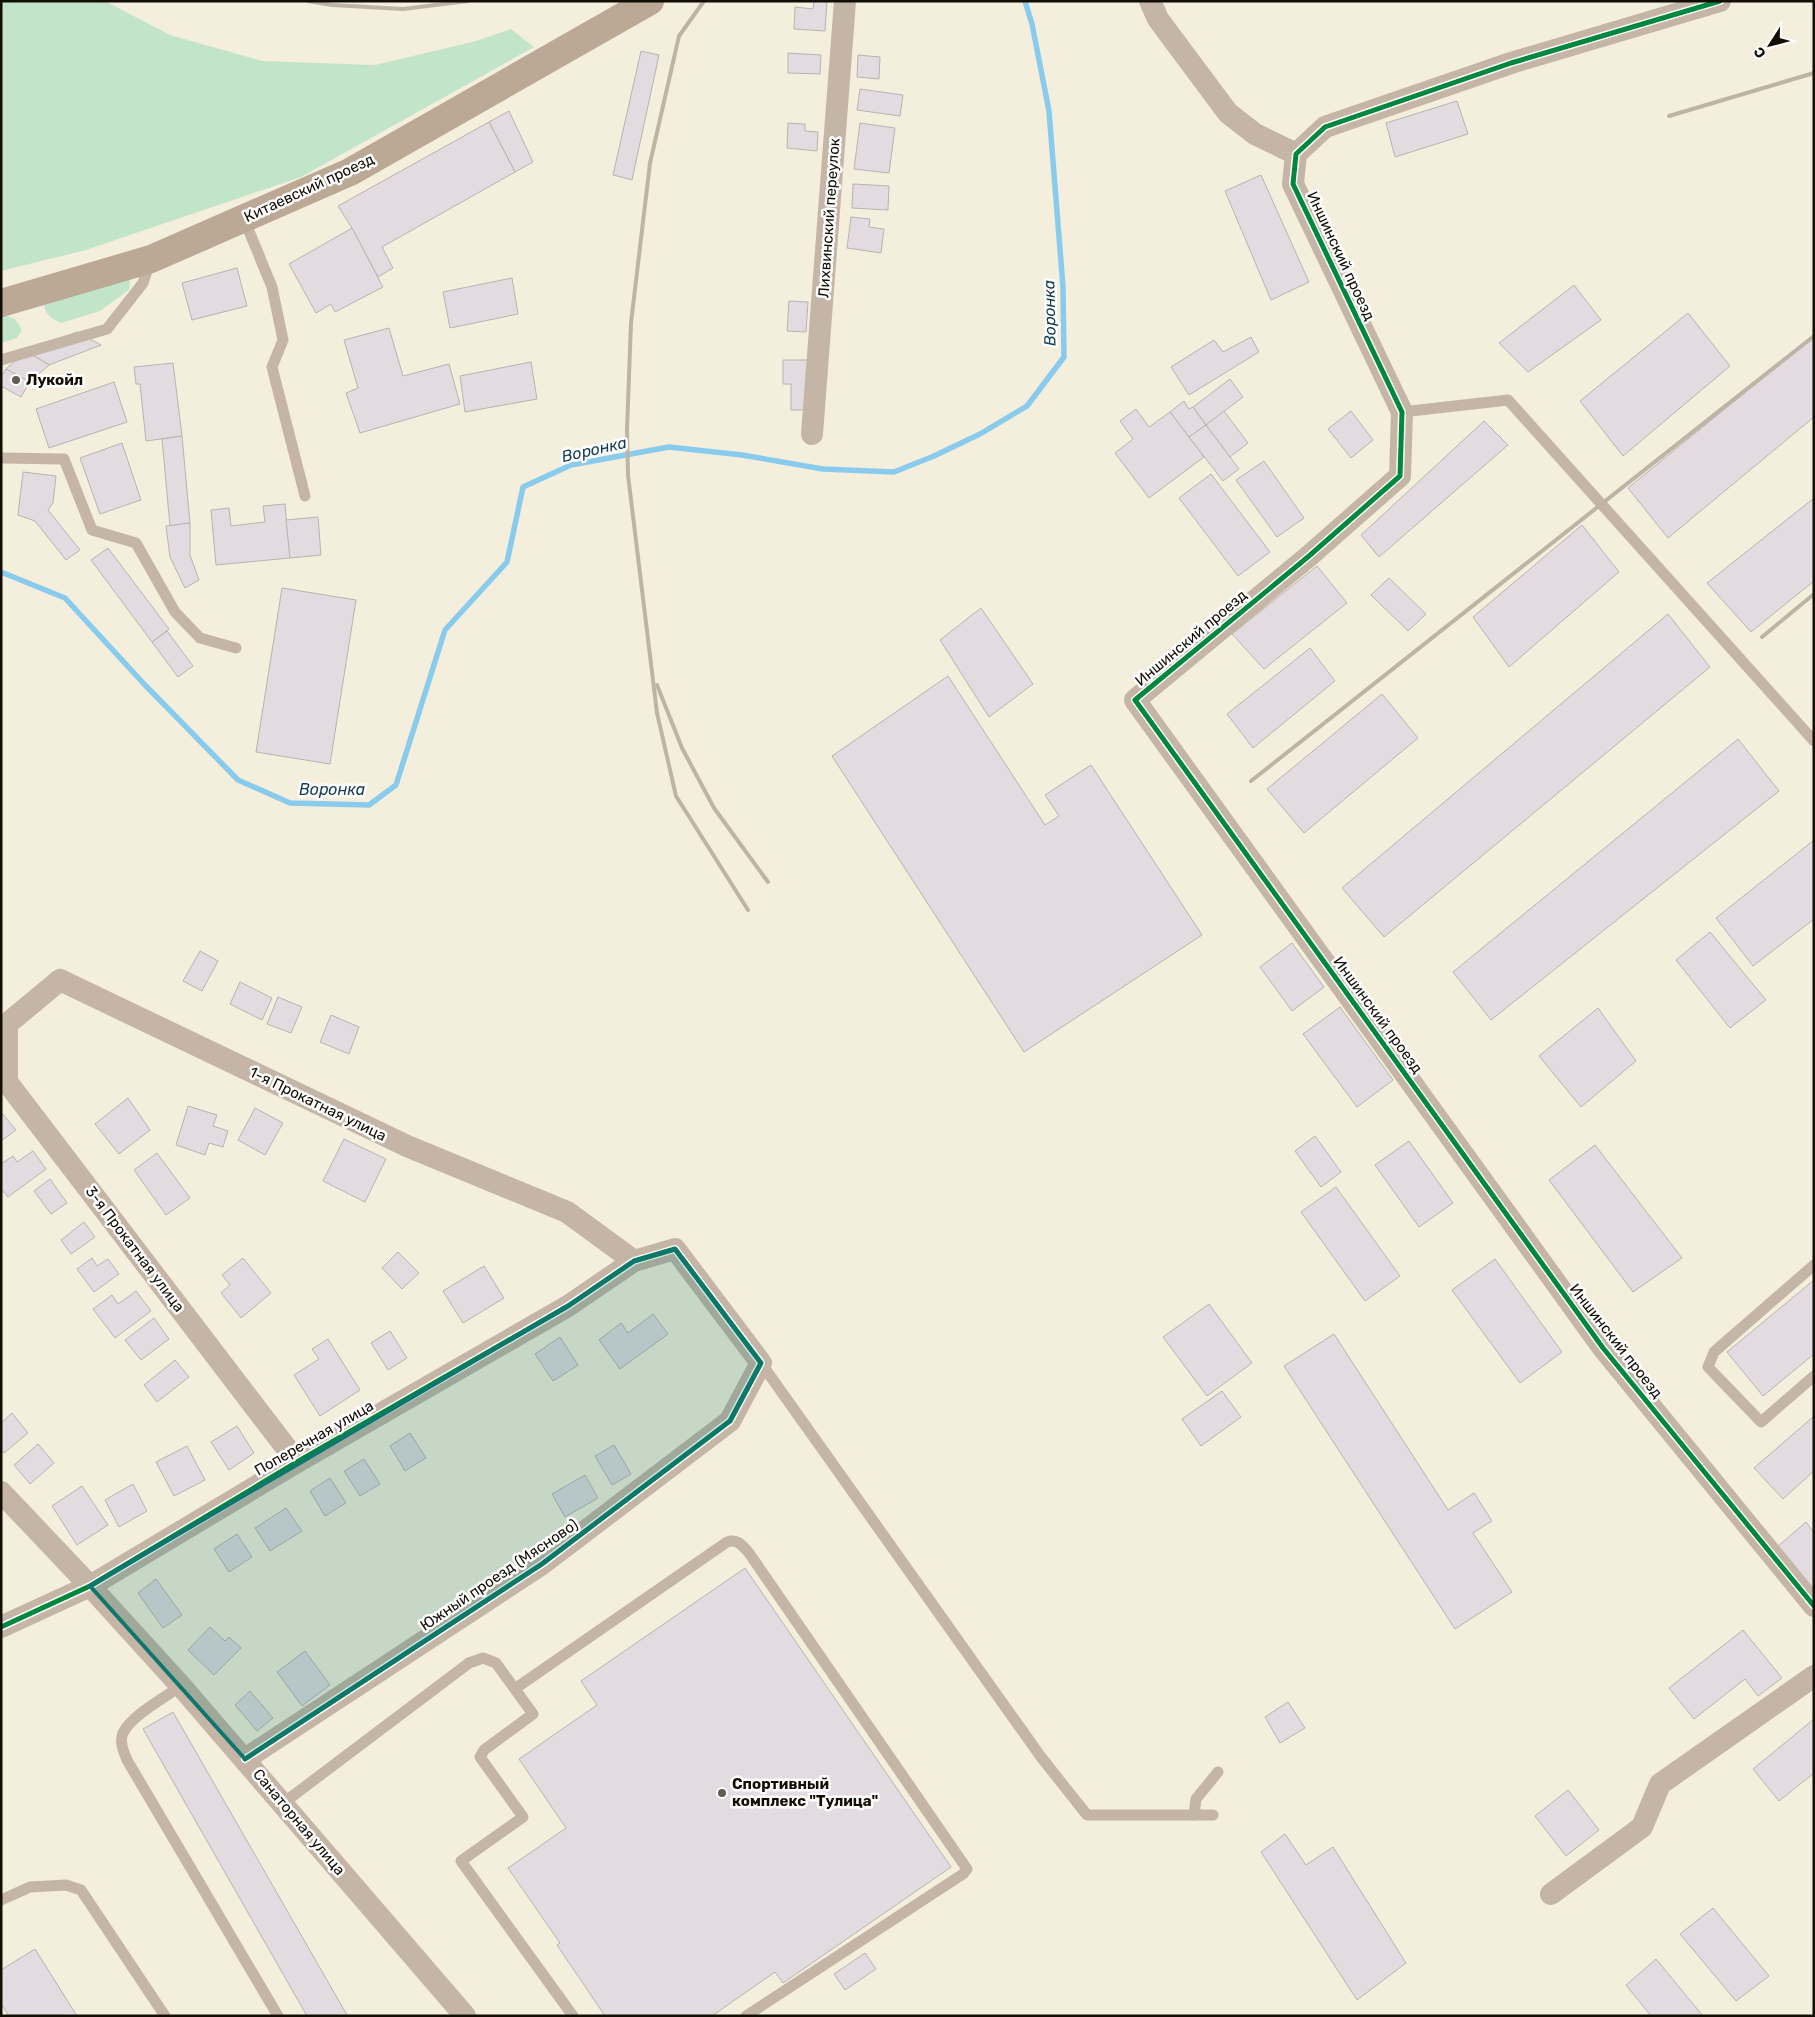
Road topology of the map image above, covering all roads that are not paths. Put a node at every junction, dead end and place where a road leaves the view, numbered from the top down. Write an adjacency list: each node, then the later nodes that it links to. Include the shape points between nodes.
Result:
1 (650, 1): 6 (street, Китаевский проезд, via 350,172)
2 (845, 1): 11 (street, Лихвинский переулок)
3 (1150, 1): 5 (street, via 1158,19 1228,113 1255,134)
4 (1720, 1): 5 (street, via 1511,63 1325,126)
5 (1296, 154): 10 (street, Иншинский проезд, via 1293,184)
6 (244, 218): 7 (street, Китаевский проезд); 13 (lane, via 272,287 283,340 272,367)
7 (151, 259): 8 (street, Китаевский проезд); 9 (lane, via 143,283 107,329)
8 (1, 303)
9 (1, 360)
10 (1402, 412): 15 (lane, via 1508,400); 24 (street, Иншинский проезд, via 1400,476 1135,700 1603,1348)
11 (812, 434)
12 (1, 458): 14 (lane, via 64,459 92,530 136,543 175,612 200,638)
13 (305, 496)
14 (236, 648)
15 (1814, 741)
16 (7, 1024): 17 (street, 1-я Прокатная улица, via 60,980 407,1146 567,1212); 21 (street, 3-я Прокатная улица, via 7,1082)
17 (634, 1262): 19 (street, Поперечная улица, via 675,1249); 21 (street, Поперечная улица, via 568,1306)
18 (1814, 1265): 20 (lane, via 1714,1352 1708,1367 1762,1422)
19 (761, 1364): 29 (street, Южный проезд (Мясново), via 730,1421 542,1564); 32 (lane, via 1041,1757 1087,1815)
20 (1814, 1376)
21 (297, 1462): 23 (street, Поперечная улица)
22 (1, 1492): 23 (street, Санаторная улица)
23 (90, 1586): 25 (street, Поперечная улица); 27 (street, Санаторная улица)
24 (1814, 1606)
25 (1, 1627)
26 (1814, 1676): 34 (street, via 1660,1784 1642,1827)
27 (181, 1686): 29 (street, Санаторная улица); 37 (lane, via 133,1720 122,1734 121,1745)
28 (516, 1688): 31 (lane, via 496,1662 476,1659); 39 (lane, via 532,1715 484,1750 480,1757 522,1817 461,1862); 40 (lane, via 727,1542 735,1540 749,1553 968,1869)
29 (245, 1759): 31 (street, Санаторная улица)
30 (1218, 1772): 32 (lane, via 1196,1798)
31 (282, 1804): 38 (street, Санаторная улица)
32 (1194, 1815): 33 (lane)
33 (1213, 1815)
34 (1551, 1894)
35 (1, 1900): 36 (lane, via 30,1887 66,1885 81,1890)
36 (165, 2016)
37 (278, 2016)
38 (465, 2016)
39 (573, 2016)
40 (746, 2016)

